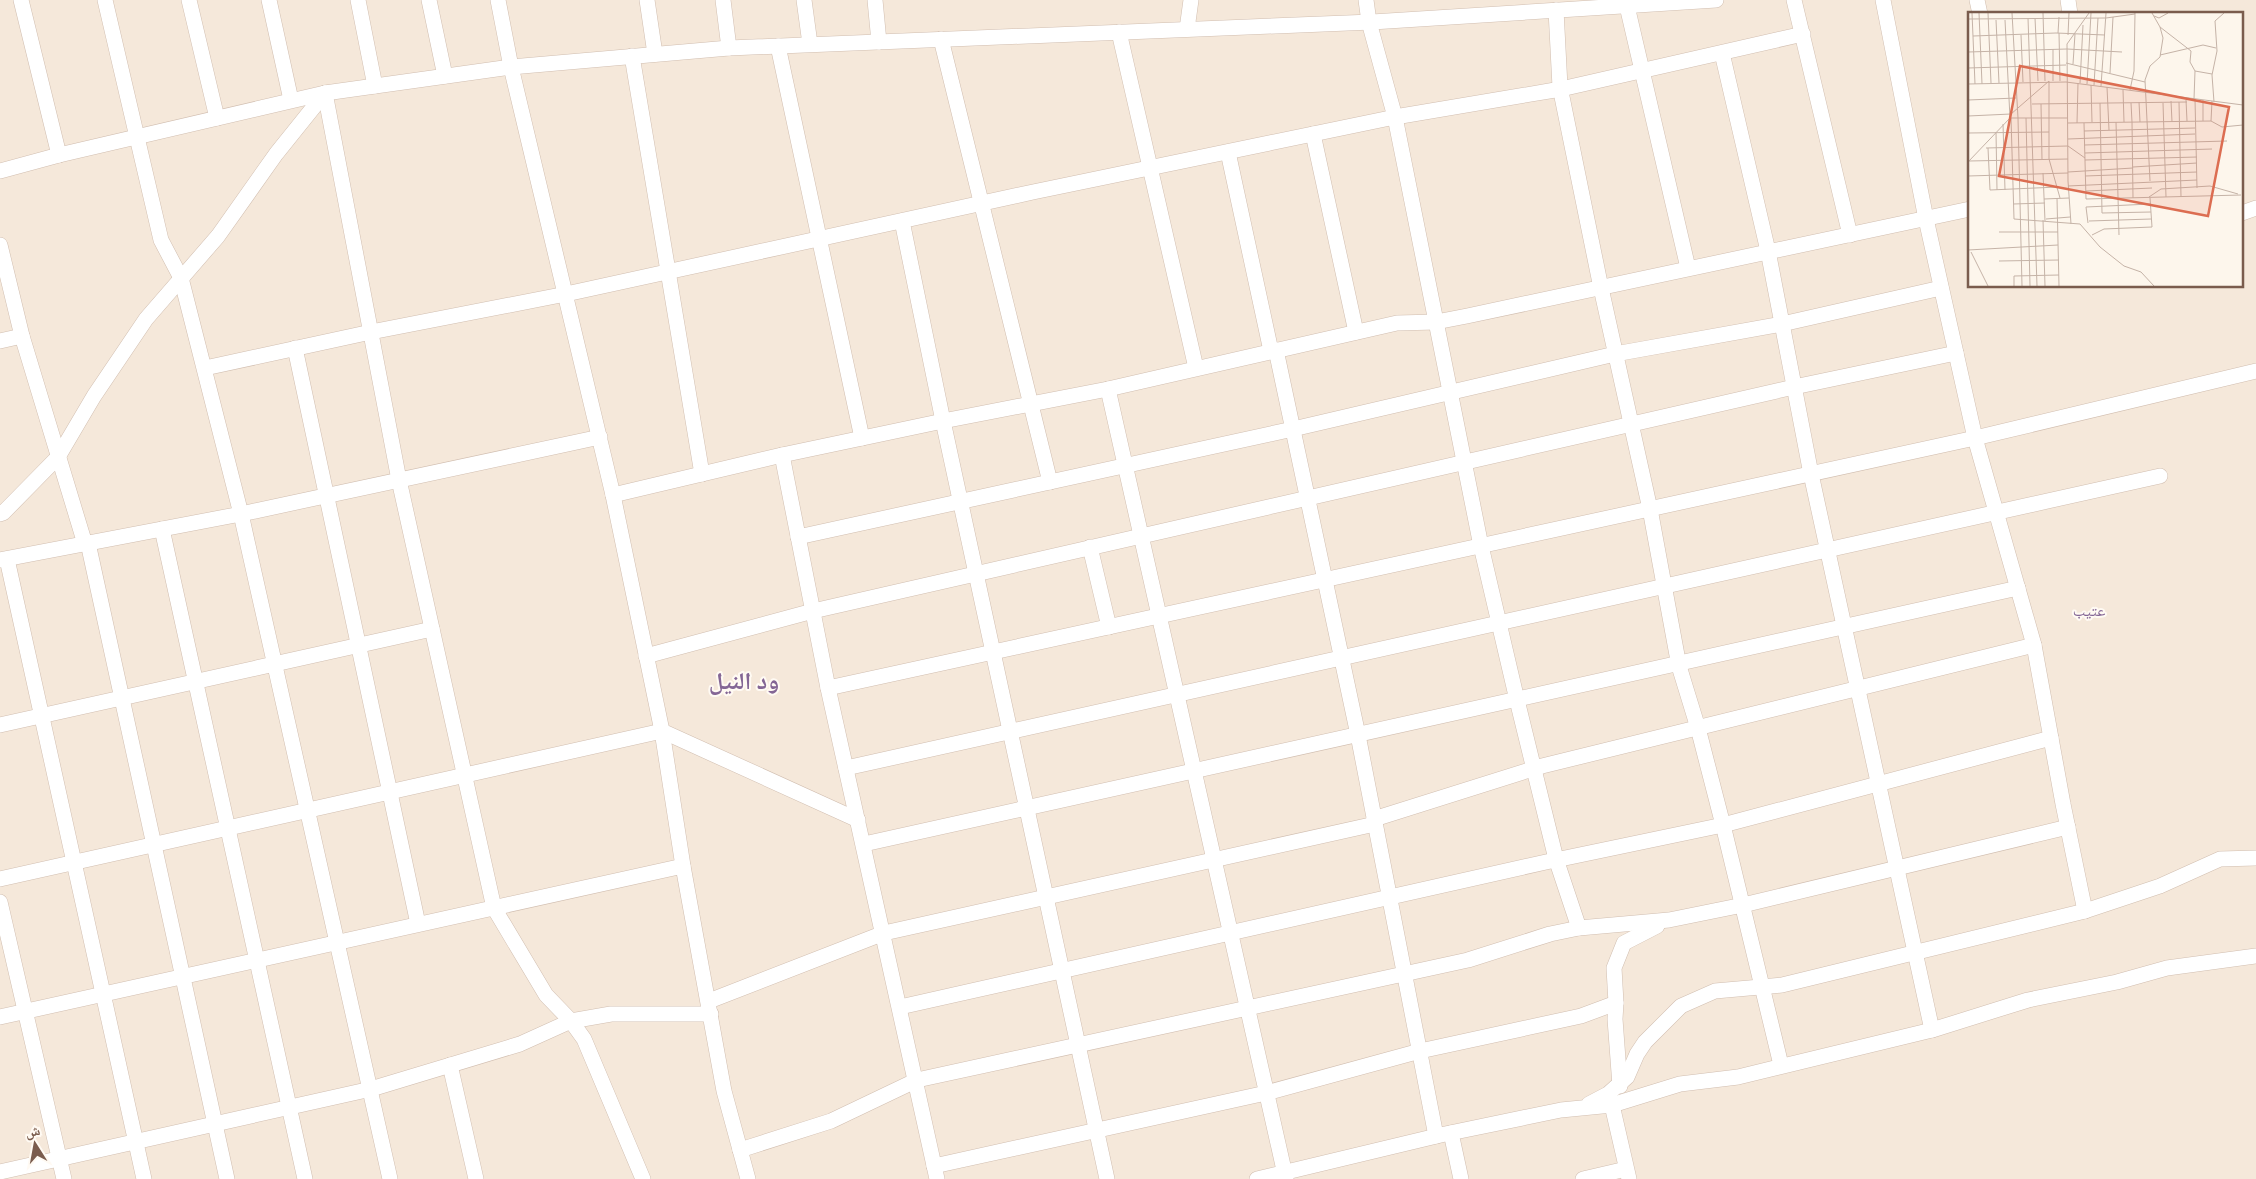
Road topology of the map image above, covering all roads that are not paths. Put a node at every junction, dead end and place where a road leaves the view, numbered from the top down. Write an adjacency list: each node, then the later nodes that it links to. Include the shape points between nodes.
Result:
1 (22, 0): 43 (street)
2 (105, 0): 41 (street)
3 (189, 0): 39 (street)
4 (269, 0): 37 (street)
5 (358, 0): 34 (street)
6 (429, 0): 33 (street)
7 (498, 0): 31 (street)
8 (647, 0): 29 (street)
9 (723, 0): 27 (street)
10 (804, 0): 25 (street)
11 (875, 0): 24 (street)
12 (1191, 0): 20 (street)
13 (1366, 0): 19 (street)
14 (1716, 0): 17 (street)
15 (1794, 0): 22 (street)
16 (1883, 0): 50 (street)
17 (1628, 6): 18 (street); 32 (street)
18 (1556, 10): 19 (street); 35 (street)
19 (1369, 22): 20 (street); 38 (street)
20 (1187, 29): 21 (street)
21 (1119, 32): 23 (street); 44 (street)
22 (1802, 34): 28 (street); 52 (street)
23 (940, 39): 24 (street); 46 (street)
24 (879, 42): 25 (street)
25 (810, 44): 26 (street)
26 (778, 46): 27 (street); 53 (street)
27 (729, 48): 29 (street)
28 (1722, 53): 32 (street); 55 (street)
29 (654, 54): 30 (street)
30 (632, 56): 31 (street); 57 (street)
31 (512, 67): 33 (street); 61 (street)
32 (1642, 71): 35 (street); 56 (street)
33 (445, 76): 34 (street)
34 (375, 86): 36 (street)
35 (1561, 89): 38 (street); 59 (street)
36 (325, 93): 37 (street); 58 (street, via 276,154 218,236); 64 (street)
37 (291, 100): 39 (street)
38 (1395, 117): 40 (street); 62 (street)
39 (217, 118): 41 (street)
40 (1313, 134): 42 (street); 65 (street)
41 (138, 138): 43 (street); 58 (street, via 161,240)
42 (1228, 152): 44 (street); 69 (street)
43 (59, 154): 45 (street)
44 (1150, 168): 46 (street); 73 (street)
45 (0, 171)
46 (981, 203): 51 (street); 78 (street)
47 (2256, 208): 49 (street)
48 (1968, 209): 50 (street)
49 (2244, 212)
50 (1926, 219): 52 (street); 60 (street)
51 (902, 220): 53 (street); 79 (street)
52 (1850, 235): 55 (street)
53 (819, 239): 57 (street); 83 (street)
54 (0, 245): 66 (street)
55 (1768, 251): 56 (street); 63 (street)
56 (1688, 268): 59 (street)
57 (669, 272): 61 (street); 89 (street)
58 (181, 278): 72 (street); 86 (street, via 146,319)
59 (1600, 288): 62 (street); 71 (street)
60 (1941, 288): 63 (street); 70 (street)
61 (566, 294): 64 (street); 82 (street)
62 (1436, 322): 65 (street, via 1397,323); 77 (street)
63 (1782, 324): 71 (street); 75 (street)
64 (371, 332): 68 (street); 92 (street)
65 (1356, 332): 69 (street)
66 (22, 336): 67 (street); 86 (street)
67 (0, 341)
68 (295, 348): 72 (street); 95 (street)
69 (1273, 350): 73 (street); 81 (street)
70 (1956, 353): 75 (street); 84 (street)
71 (1615, 354): 77 (street); 80 (street)
72 (205, 368): 101 (street)
73 (1196, 368): 76 (street)
74 (2256, 370): 84 (street)
75 (1794, 387): 80 (street); 90 (street)
76 (1108, 389): 78 (street); 88 (street)
77 (1450, 392): 81 (street); 87 (street)
78 (1031, 404): 79 (street); 93 (street)
79 (943, 421): 83 (street); 97 (street)
80 (1631, 425): 87 (street); 98 (street)
81 (1293, 429): 88 (street); 96 (street)
82 (600, 437): 92 (street); 94 (street)
83 (862, 438): 85 (street)
84 (1975, 438): 90 (street); 99 (street)
85 (782, 455): 89 (street); 104 (street)
86 (58, 457): 100 (street); 105 (street)
87 (1464, 463): 96 (street); 106 (street)
88 (1125, 466): 93 (street); 103 (street)
89 (702, 474): 94 (street)
90 (1811, 474): 98 (street); 108 (street)
91 (2160, 476): 99 (street)
92 (399, 480): 95 (street); 119 (street)
93 (1050, 482): 97 (street)
94 (613, 495): 123 (street)
95 (327, 496): 101 (street); 120 (street)
96 (1308, 498): 103 (street); 111 (street)
97 (961, 502): 104 (street); 110 (street)
98 (1650, 509): 106 (street); 112 (street)
99 (1996, 512): 108 (street); 113 (street)
100 (0, 514)
101 (241, 514): 102 (street); 125 (street)
102 (162, 529): 105 (street); 127 (street)
103 (1141, 536): 107 (street); 115 (street)
104 (798, 537): 114 (street)
105 (86, 544): 109 (street); 131 (street)
106 (1481, 546): 111 (street); 116 (street)
107 (1090, 547): 110 (street); 117 (street)
108 (1827, 549): 112 (street); 118 (street)
109 (2, 559): 133 (street)
110 (976, 573): 114 (street); 122 (street)
111 (1325, 580): 115 (street); 124 (street)
112 (1664, 585): 116 (street); 126 (street)
113 (2018, 588): 118 (street); 121 (street)
114 (813, 610): 123 (street); 128 (street)
115 (1159, 616): 117 (street); 130 (street)
116 (1499, 622): 124 (street); 132 (street)
117 (1109, 627): 122 (street)
118 (1845, 627): 126 (street); 129 (street)
119 (432, 629): 120 (street); 143 (street)
120 (358, 645): 125 (street); 145 (street)
121 (2034, 645): 129 (street); 139 (street)
122 (993, 652): 128 (street); 137 (street)
123 (646, 656): 136 (street)
124 (1342, 657): 130 (street); 138 (street)
125 (275, 664): 127 (street); 147 (street)
126 (1679, 664): 132 (street); 135 (street)
127 (196, 682): 131 (street); 152 (street)
128 (828, 688): 140 (street)
129 (1858, 688): 135 (street); 144 (street)
130 (1176, 694): 137 (street); 142 (street)
131 (122, 698): 133 (street); 154 (street)
132 (1517, 700): 138 (street); 141 (street)
133 (42, 716): 134 (street); 158 (street)
134 (0, 725)
135 (1698, 728): 141 (street); 150 (street)
136 (662, 731): 143 (street); 148 (street); 159 (street)
137 (1010, 731): 140 (street); 146 (street)
138 (1358, 735): 142 (street); 149 (street)
139 (2051, 738): 144 (street); 151 (street)
140 (846, 768): 148 (street)
141 (1534, 769): 149 (street); 156 (street)
142 (1194, 771): 146 (street); 157 (street)
143 (465, 775): 145 (street); 166 (street)
144 (1880, 785): 150 (street); 160 (street)
145 (390, 792): 147 (street); 169 (street)
146 (1027, 808): 153 (street); 162 (street)
147 (308, 811): 152 (street); 173 (street)
148 (858, 820): 153 (street)
149 (1375, 822): 157 (street); 163 (street)
150 (1723, 825): 156 (street); 165 (street)
151 (2068, 827): 160 (street); 167 (street)
152 (228, 828): 154 (street); 176 (street)
153 (864, 844): 171 (street)
154 (154, 845): 158 (street); 179 (street)
155 (2256, 858): 167 (street, via 2220,859 2160,886)
156 (1556, 859): 163 (street); 170 (street)
157 (1214, 860): 162 (street); 172 (street)
158 (74, 863): 161 (street); 181 (street)
159 (683, 866): 166 (street); 183 (street)
160 (1896, 867): 165 (street); 174 (street)
161 (0, 879)
162 (1046, 897): 171 (street); 177 (street)
163 (1390, 897): 172 (street); 178 (street)
164 (0, 902): 186 (street)
165 (1743, 905): 168 (street); 180 (street)
166 (494, 908): 169 (street); 188 (street, via 546,995)
167 (2085, 911): 174 (street)
168 (1669, 920): 170 (street); 182 (street, via 1624,943 1614,968)
169 (418, 924): 173 (street)
170 (1579, 928): 178 (street, via 1468,960)
171 (884, 933): 183 (street); 184 (street)
172 (1230, 933): 177 (street); 185 (street)
173 (338, 942): 176 (street); 196 (street)
174 (1915, 951): 180 (street, via 1782,985); 189 (street)
175 (2256, 956): 189 (street, via 2167,968 2028,1000)
176 (257, 960): 179 (street); 199 (street)
177 (1062, 970): 184 (street); 190 (street)
178 (1404, 973): 185 (street); 191 (street)
179 (182, 977): 181 (street); 201 (street)
180 (1761, 987): 192 (street); 195 (street, via 1715,991 1681,1006 1645,1042)
181 (103, 994): 186 (street); 204 (street)
182 (1616, 1003): 191 (street, via 1580,1016); 195 (street)
183 (710, 1007): 188 (street); 205 (street, via 724,1091)
184 (900, 1007): 194 (street)
185 (1247, 1007): 190 (street); 197 (street)
186 (25, 1011): 187 (street); 206 (street)
187 (0, 1017)
188 (571, 1020): 193 (street, via 520,1044); 211 (street, via 584,1039)
189 (1932, 1030): 192 (street)
190 (1078, 1044): 194 (street); 202 (street)
191 (1420, 1051): 197 (street); 203 (street)
192 (1781, 1065): 198 (street, via 1738,1077 1680,1084)
193 (450, 1066): 196 (street); 217 (street)
194 (917, 1080): 205 (street, via 832,1121); 208 (street)
195 (1620, 1086): 200 (street)
196 (371, 1089): 199 (street); 216 (street)
197 (1266, 1093): 202 (street); 210 (street)
198 (1612, 1105): 200 (street); 209 (street)
199 (289, 1108): 201 (street); 215 (street)
200 (1581, 1108): 203 (street)
201 (215, 1124): 204 (street); 214 (street)
202 (1096, 1131): 208 (street); 219 (street)
203 (1444, 1135): 210 (street); 221 (street)
204 (136, 1142): 206 (street); 213 (street)
205 (740, 1150): 218 (street)
206 (60, 1159): 207 (street); 212 (street)
207 (0, 1172)
208 (936, 1172)
209 (1627, 1174): 222 (street)
210 (1285, 1176): 220 (street)
211 (639, 1178)
212 (64, 1179)
213 (144, 1179)
214 (227, 1179)
215 (305, 1179)
216 (390, 1179)
217 (476, 1179)
218 (748, 1179)
219 (1107, 1179)
220 (1257, 1179)
221 (1461, 1179)
222 (1583, 1179)

